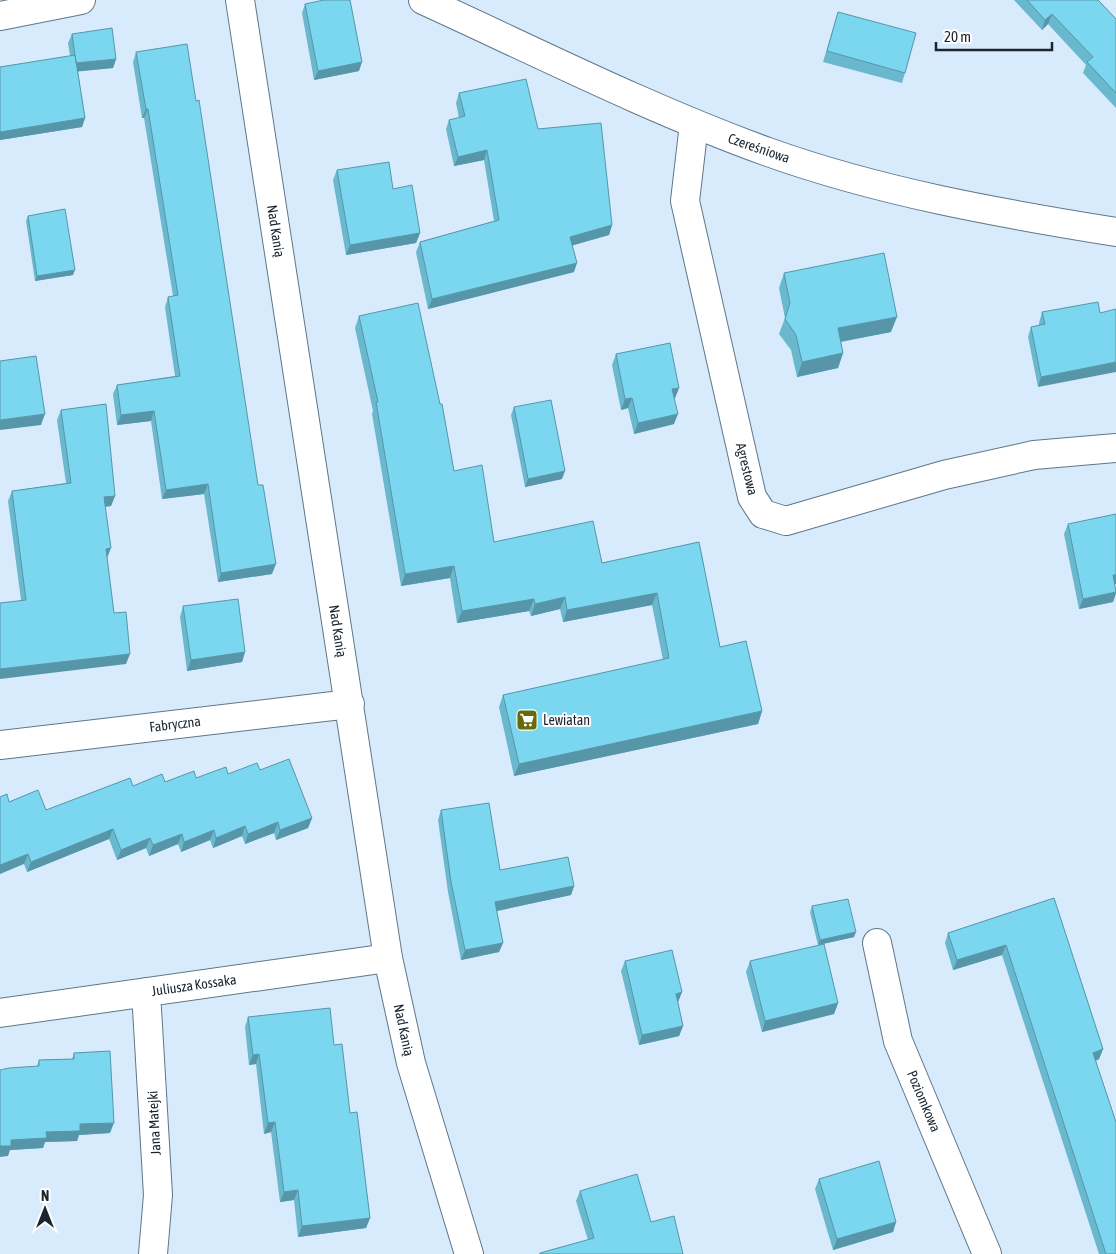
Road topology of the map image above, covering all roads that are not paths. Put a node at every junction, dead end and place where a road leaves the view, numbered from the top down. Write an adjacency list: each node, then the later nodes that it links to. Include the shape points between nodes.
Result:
1 (81, 0): 4 (street)
2 (240, 0): 8 (street, Nad Kanią)
3 (422, 0): 5 (street, Czereśniowa)
4 (0, 16)
5 (694, 124): 6 (street, Czereśniowa, via 866,183 986,211); 7 (street, Agrestowa, via 685,201 752,497 763,514 786,520 944,475 1034,456)
6 (1116, 232)
7 (1116, 448)
8 (350, 704): 9 (street, Fabryczna); 11 (street, Nad Kanią)
9 (0, 745)
10 (877, 943): 16 (street, Poziomkowa, via 898,1041)
11 (388, 958): 12 (street, Juliusza Kossaka); 15 (street, Nad Kanią, via 411,1063)
12 (146, 992): 13 (street, Juliusza Kossaka); 14 (street, Jana Matejki, via 158,1195)
13 (0, 1013)
14 (153, 1254)
15 (469, 1254)
16 (988, 1254)

